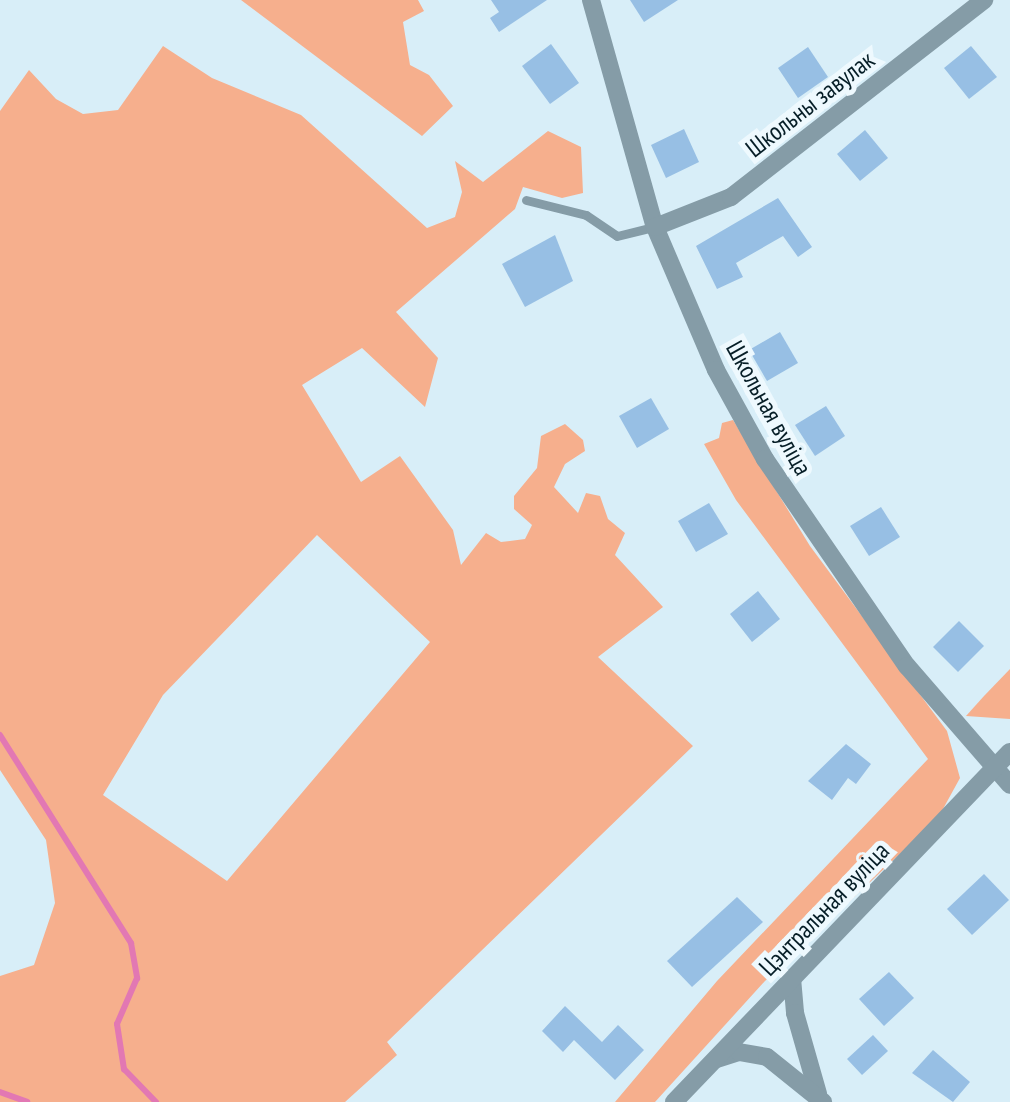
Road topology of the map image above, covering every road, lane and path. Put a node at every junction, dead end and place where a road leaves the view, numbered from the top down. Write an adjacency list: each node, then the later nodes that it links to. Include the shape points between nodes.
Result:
1 (591, 0): 4 (street, Школьная вуліца)
2 (984, 0): 4 (street, Школьны завулак, via 731,197)
3 (526, 200): 4 (lane, via 586,216 617,236)
4 (655, 227): 6 (street, Школьная вуліца, via 716,370 765,459 907,666)
5 (1010, 752): 6 (street, Цэнтральная вуліца)
6 (996, 768): 7 (street, Школьная вуліца); 8 (street, Цэнтральная вуліца)
7 (1010, 785)
8 (792, 978): 9 (street, Цэнтральная вуліца); 10 (street, via 794,1013)
9 (716, 1059): 10 (street, via 740,1052 766,1057); 11 (street, Цэнтральная вуліца)
10 (821, 1098)
11 (674, 1102)

